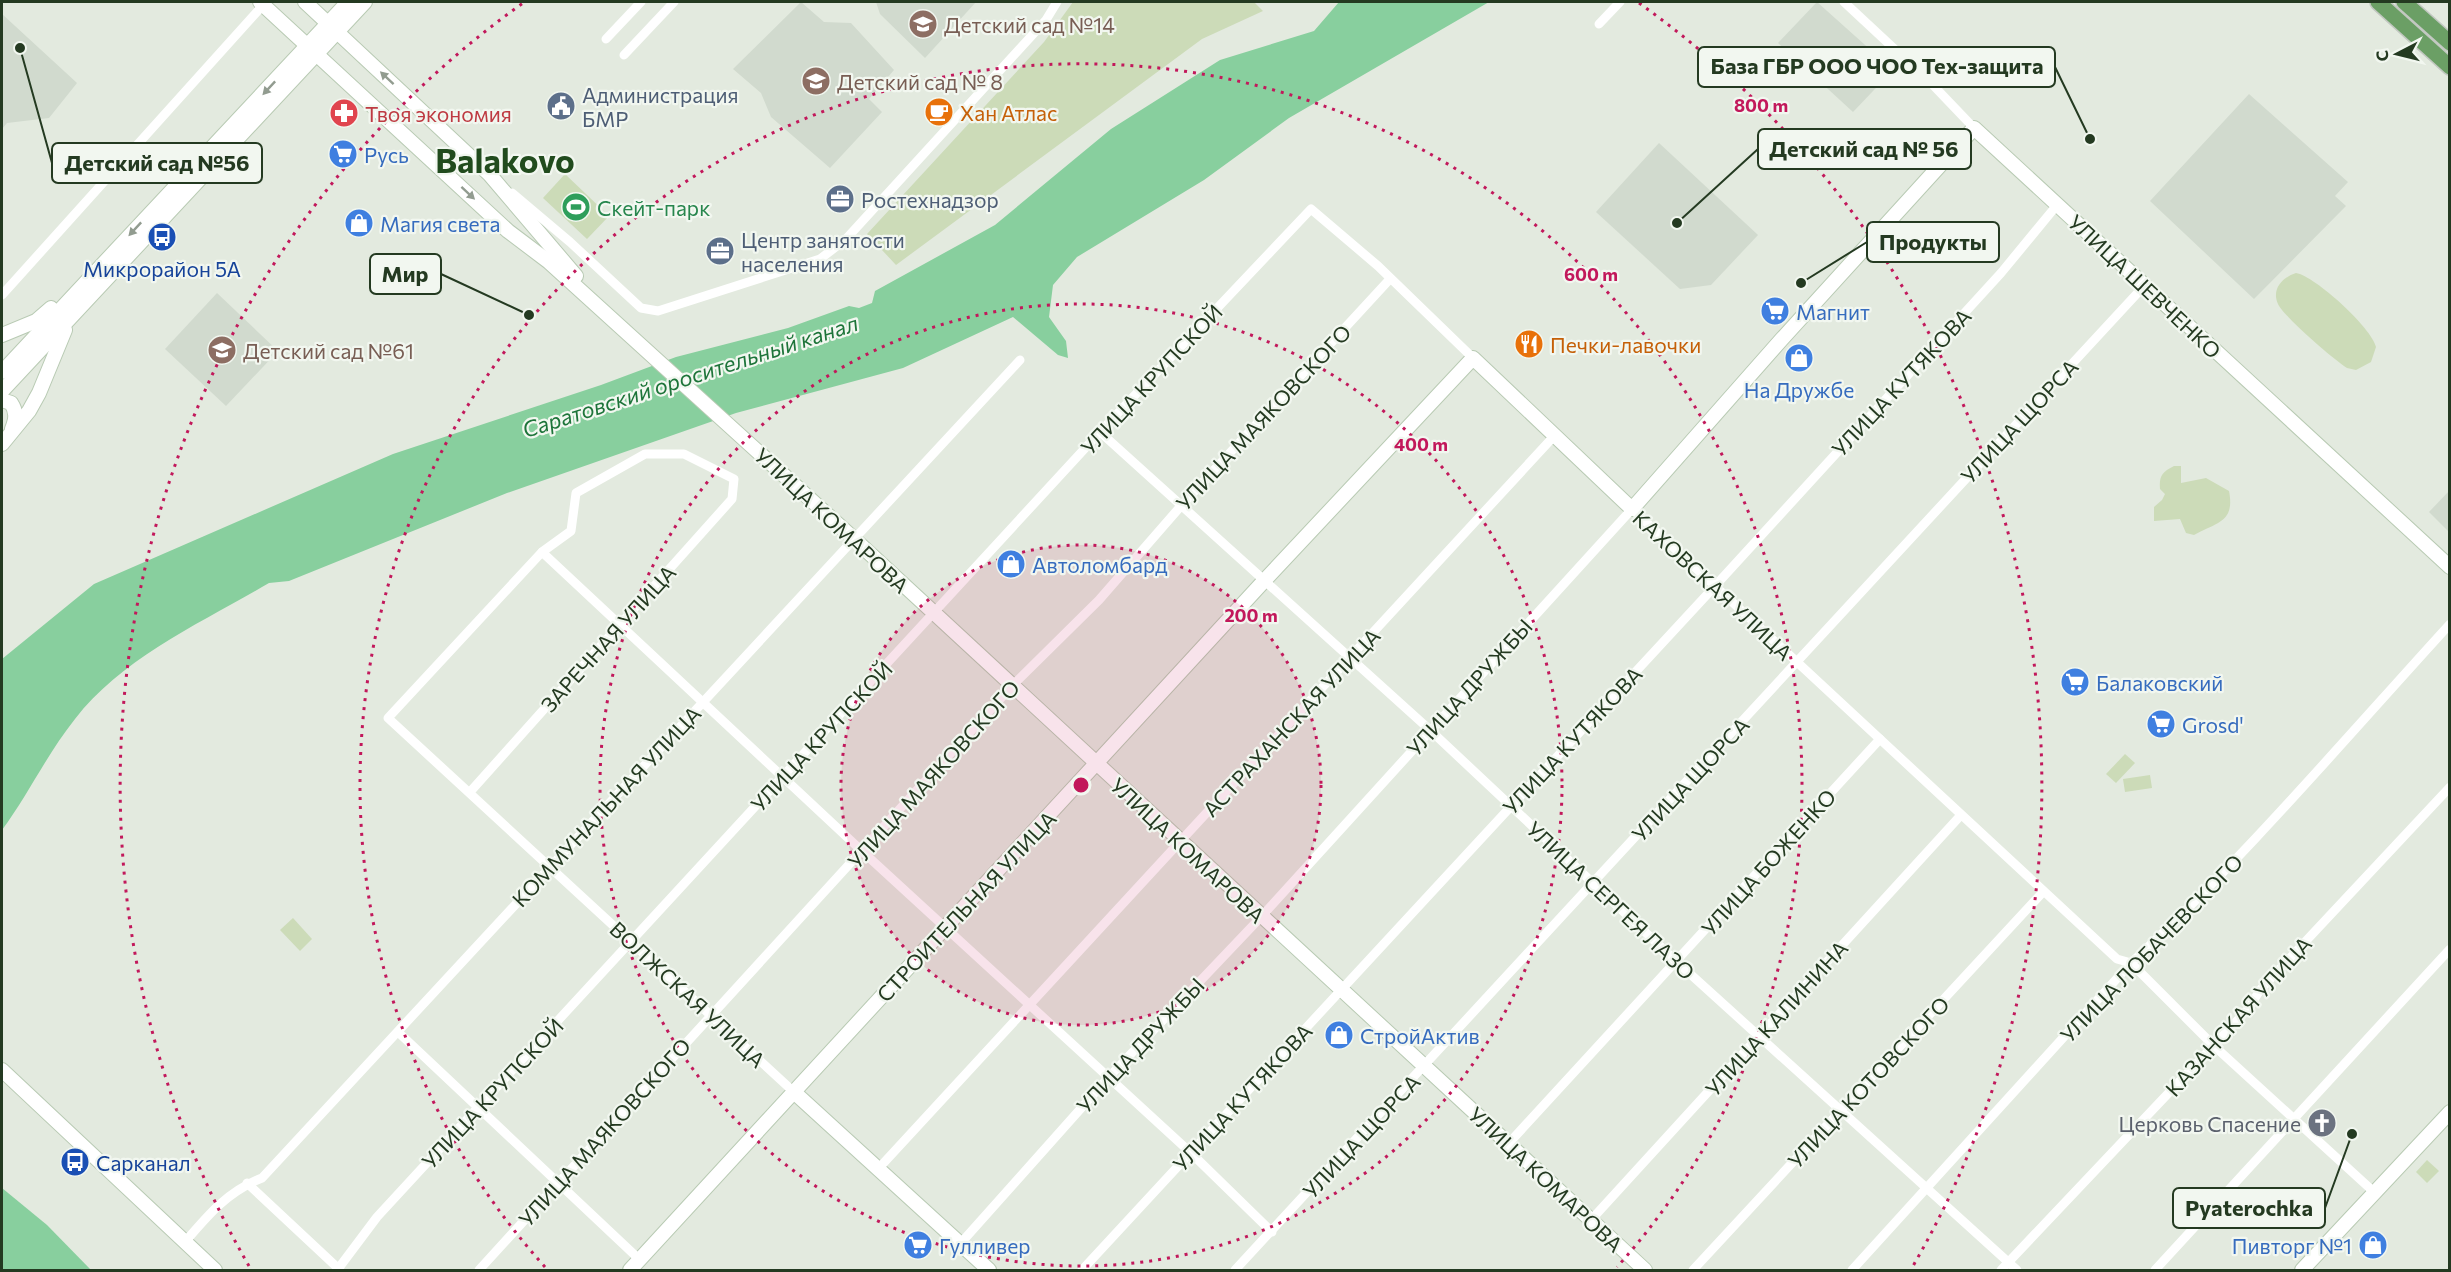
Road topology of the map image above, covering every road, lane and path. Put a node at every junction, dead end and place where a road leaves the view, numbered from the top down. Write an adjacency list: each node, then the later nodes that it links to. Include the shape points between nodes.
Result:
1 (305, 2): 13 (main road)
2 (348, 2): 13 (main road)
3 (365, 2): 13 (main road)
4 (641, 2): 14 (street)
5 (674, 2): 17 (street)
6 (1058, 2): 25 (street, via 1046,20 846,239 820,259 649,312)
7 (1620, 2): 12 (street)
8 (1844, 2): 19 (street, УЛИЦА ШЕВЧЕНКО)
9 (2378, 2): 18 (main road)
10 (2404, 2): 15 (main road)
11 (262, 3): 16 (main road); 30 (street)
12 (1599, 24)
13 (333, 27): 16 (main road); 20 (main road, one-way to 13)
14 (606, 39)
15 (2450, 43)
16 (313, 49): 24 (main road, one-way to 24); 27 (main road, one-way to 27); 31 (main road)
17 (624, 55)
18 (2450, 67)
19 (1974, 128): 21 (main road, УЛИЦА ШЕВЧЕНКО); 43 (main road, УЛИЦА ДРУЖБЫ)
20 (490, 175): 23 (main road); 25 (street)
21 (2057, 205): 29 (main road, УЛИЦА ШЕВЧЕНКО); 48 (street, УЛИЦА КУТЯКОВА, via 2001,273)
22 (1311, 209): 28 (street, КАХОВСКАЯ УЛИЦА); 39 (street, УЛИЦА КРУПСКОЙ)
23 (524, 214): 24 (main road); 26 (main road)
24 (508, 231): 32 (main road)
25 (570, 242): 26 (street, via 558,243)
26 (557, 255): 32 (main road)
27 (106, 259): 33 (main road, via 36,321); 36 (main road)
28 (1389, 280): 34 (street, КАХОВСКАЯ УЛИЦА); 42 (street, УЛИЦА МАЯКОВСКОГО)
29 (2144, 286): 46 (main road, УЛИЦА ШЕВЧЕНКО); 53 (street, УЛИЦА ЩОРСА)
30 (2, 295)
31 (78, 311): 37 (main road); 41 (main road, via 64,331 39,393)
32 (628, 333): 44 (main road, УЛИЦА КОМАРОВА)
33 (2, 335)
34 (1473, 358): 40 (main road, КАХОВСКАЯ УЛИЦА); 47 (main road, СТРОИТЕЛЬНАЯ УЛИЦА)
35 (1020, 360): 44 (street, КОММУНАЛЬНАЯ УЛИЦА)
36 (2, 372)
37 (2, 390)
38 (2, 400): 41 (main road, via 11,403 16,414)
39 (1100, 432): 42 (street, УЛИЦА СЕРГЕЯ ЛАЗО); 49 (street, УЛИЦА КРУПСКОЙ)
40 (1556, 434): 43 (main road, КАХОВСКАЯ УЛИЦА); 52 (street, АСТРАХАНСКАЯ УЛИЦА)
41 (6, 439)
42 (1180, 507): 47 (street, УЛИЦА СЕРГЕЯ ЛАЗО); 54 (street, УЛИЦА МАЯКОВСКОГО, via 1099,600)
43 (1632, 509): 48 (street, КАХОВСКАЯ УЛИЦА); 56 (street, УЛИЦА ДРУЖБЫ)
44 (853, 538): 49 (main road, УЛИЦА КОМАРОВА); 55 (street, КОММУНАЛЬНАЯ УЛИЦА)
45 (542, 552): 51 (street); 51 (street, ЗАРЕЧНАЯ УЛИЦА, via 571,531 576,493 645,454 684,454 734,479 732,499); 61 (street, ВОЛЖСКАЯ УЛИЦА, via 388,718)
46 (2450, 567)
47 (1263, 582): 52 (street, УЛИЦА СЕРГЕЯ ЛАЗО); 58 (main road, СТРОИТЕЛЬНАЯ УЛИЦА)
48 (1715, 586): 53 (street, КАХОВСКАЯ УЛИЦА); 62 (street, УЛИЦА КУТЯКОВА)
49 (934, 614): 54 (main road, УЛИЦА КОМАРОВА); 59 (street, УЛИЦА КРУПСКОЙ)
50 (2450, 624): 75 (street, УЛИЦА ЛОБАЧЕВСКОГО, via 2254,840)
51 (621, 626): 55 (street); 61 (street, ЗАРЕЧНАЯ УЛИЦА)
52 (1349, 659): 56 (street, УЛИЦА СЕРГЕЯ ЛАЗО); 64 (street, АСТРАХАНСКАЯ УЛИЦА)
53 (1797, 663): 57 (street, КАХОВСКАЯ УЛИЦА); 67 (street, УЛИЦА ЩОРСА)
54 (1012, 686): 58 (main road, УЛИЦА КОМАРОВА); 65 (street, УЛИЦА МАЯКОВСКОГО)
55 (702, 702): 59 (street); 66 (street, КОММУНАЛЬНАЯ УЛИЦА)
56 (1430, 730): 62 (street, УЛИЦА СЕРГЕЯ ЛАЗО); 69 (street, УЛИЦА ДРУЖБЫ)
57 (1880, 739): 63 (street, КАХОВСКАЯ УЛИЦА); 74 (street, УЛИЦА БОЖЕНКО)
58 (1097, 766): 64 (main road, УЛИЦА КОМАРОВА); 70 (main road, СТРОИТЕЛЬНАЯ УЛИЦА)
59 (783, 777): 65 (street); 71 (street, УЛИЦА КРУПСКОЙ)
60 (2450, 787): 82 (street, КАЗАНСКАЯ УЛИЦА)
61 (470, 792): 66 (street, ВОЛЖСКАЯ УЛИЦА)
62 (1511, 807): 67 (street, УЛИЦА СЕРГЕЯ ЛАЗО); 77 (street, УЛИЦА КУТЯКОВА)
63 (1961, 815): 68 (street, КАХОВСКАЯ УЛИЦА); 81 (street, УЛИЦА КАЛИНИНА)
64 (1180, 841): 69 (main road, УЛИЦА КОМАРОВА); 78 (street, АСТРАХАНСКАЯ УЛИЦА)
65 (863, 852): 70 (street); 79 (street, УЛИЦА МАЯКОВСКОГО)
66 (549, 866): 71 (street, ВОЛЖСКАЯ УЛИЦА); 80 (street, КОММУНАЛЬНАЯ УЛИЦА)
67 (1593, 884): 74 (street, УЛИЦА СЕРГЕЯ ЛАЗО); 83 (street, УЛИЦА ЩОРСА)
68 (2043, 892): 73 (street, КАХОВСКАЯ УЛИЦА); 88 (street, УЛИЦА КОТОВСКОГО)
69 (1261, 917): 77 (main road, УЛИЦА КОМАРОВА); 85 (street, УЛИЦА ДРУЖБЫ)
70 (946, 927): 78 (street); 86 (main road, СТРОИТЕЛЬНАЯ УЛИЦА)
71 (631, 941): 79 (street, ВОЛЖСКАЯ УЛИЦА); 87 (street, УЛИЦА КРУПСКОЙ)
72 (2450, 950): 90 (street)
73 (2117, 959): 75 (street, КАХОВСКАЯ УЛИЦА); 76 (street)
74 (1677, 962): 81 (street, УЛИЦА СЕРГЕЯ ЛАЗО); 91 (street, УЛИЦА БОЖЕНКО)
75 (2131, 963): 76 (street, УЛИЦА ЛОБАЧЕВСКОГО); 82 (street, КАХОВСКАЯ УЛИЦА)
76 (2121, 974): 96 (street, УЛИЦА ЛОБАЧЕВСКОГО)
77 (1341, 990): 83 (main road, УЛИЦА КОМАРОВА); 92 (street, УЛИЦА КУТЯКОВА)
78 (1031, 1005): 85 (street); 93 (street, АСТРАХАНСКАЯ УЛИЦА)
79 (711, 1015): 86 (street, ВОЛЖСКАЯ УЛИЦА); 95 (street, УЛИЦА МАЯКОВСКОГО)
80 (398, 1032): 87 (street); 94 (street, КОММУНАЛЬНАЯ УЛИЦА, via 262,1178)
81 (1759, 1037): 88 (street, УЛИЦА СЕРГЕЯ ЛАЗО); 98 (street, УЛИЦА КАЛИНИНА)
82 (2213, 1045): 90 (street, КАХОВСКАЯ УЛИЦА); 103 (street, КАЗАНСКАЯ УЛИЦА)
83 (1424, 1067): 91 (main road, УЛИЦА КОМАРОВА); 99 (street, УЛИЦА ЩОРСА)
84 (2, 1070): 100 (main road)
85 (1108, 1078): 92 (street); 101 (street, УЛИЦА ДРУЖБЫ)
86 (795, 1093): 93 (main road, ВОЛЖСКАЯ УЛИЦА); 102 (main road, СТРОИТЕЛЬНАЯ УЛИЦА)
87 (480, 1107): 95 (street); 105 (street, УЛИЦА КРУПСКОЙ, via 377,1217)
88 (1842, 1112): 96 (street, УЛИЦА СЕРГЕЯ ЛАЗО); 111 (street, УЛИЦА КОТОВСКОГО)
89 (2450, 1112): 97 (main road)
90 (2294, 1118): 97 (street, КАХОВСКАЯ УЛИЦА); 114 (street)
91 (1509, 1143): 98 (main road, УЛИЦА КОМАРОВА)
92 (1191, 1153): 99 (street); 108 (street, УЛИЦА КУТЯКОВА)
93 (879, 1168): 101 (main road, ВОЛЖСКАЯ УЛИЦА)
94 (247, 1183): 100 (street, КОММУНАЛЬНАЯ УЛИЦА, via 222,1200); 105 (street)
95 (559, 1183): 102 (street); 106 (street, УЛИЦА МАЯКОВСКОГО)
96 (1927, 1190): 103 (street, УЛИЦА СЕРГЕЯ ЛАЗО); 112 (street, УЛИЦА ЛОБАЧЕВСКОГО)
97 (2374, 1192): 115 (main road)
98 (1591, 1220): 110 (main road, УЛИЦА КОМАРОВА)
99 (1272, 1232): 109 (street, УЛИЦА ЩОРСА)
100 (184, 1242): 104 (main road)
101 (960, 1244): 107 (main road, ВОЛЖСКАЯ УЛИЦА)
102 (635, 1265)
103 (2005, 1267): 113 (street, УЛИЦА СЕРГЕЯ ЛАЗО)
104 (215, 1270)
105 (339, 1270)
106 (479, 1270)
107 (989, 1270)
108 (1082, 1270)
109 (1235, 1270)
110 (1645, 1270)
111 (1693, 1270)
112 (1852, 1270)
113 (2017, 1270)
114 (2155, 1270)
115 (2302, 1270)

